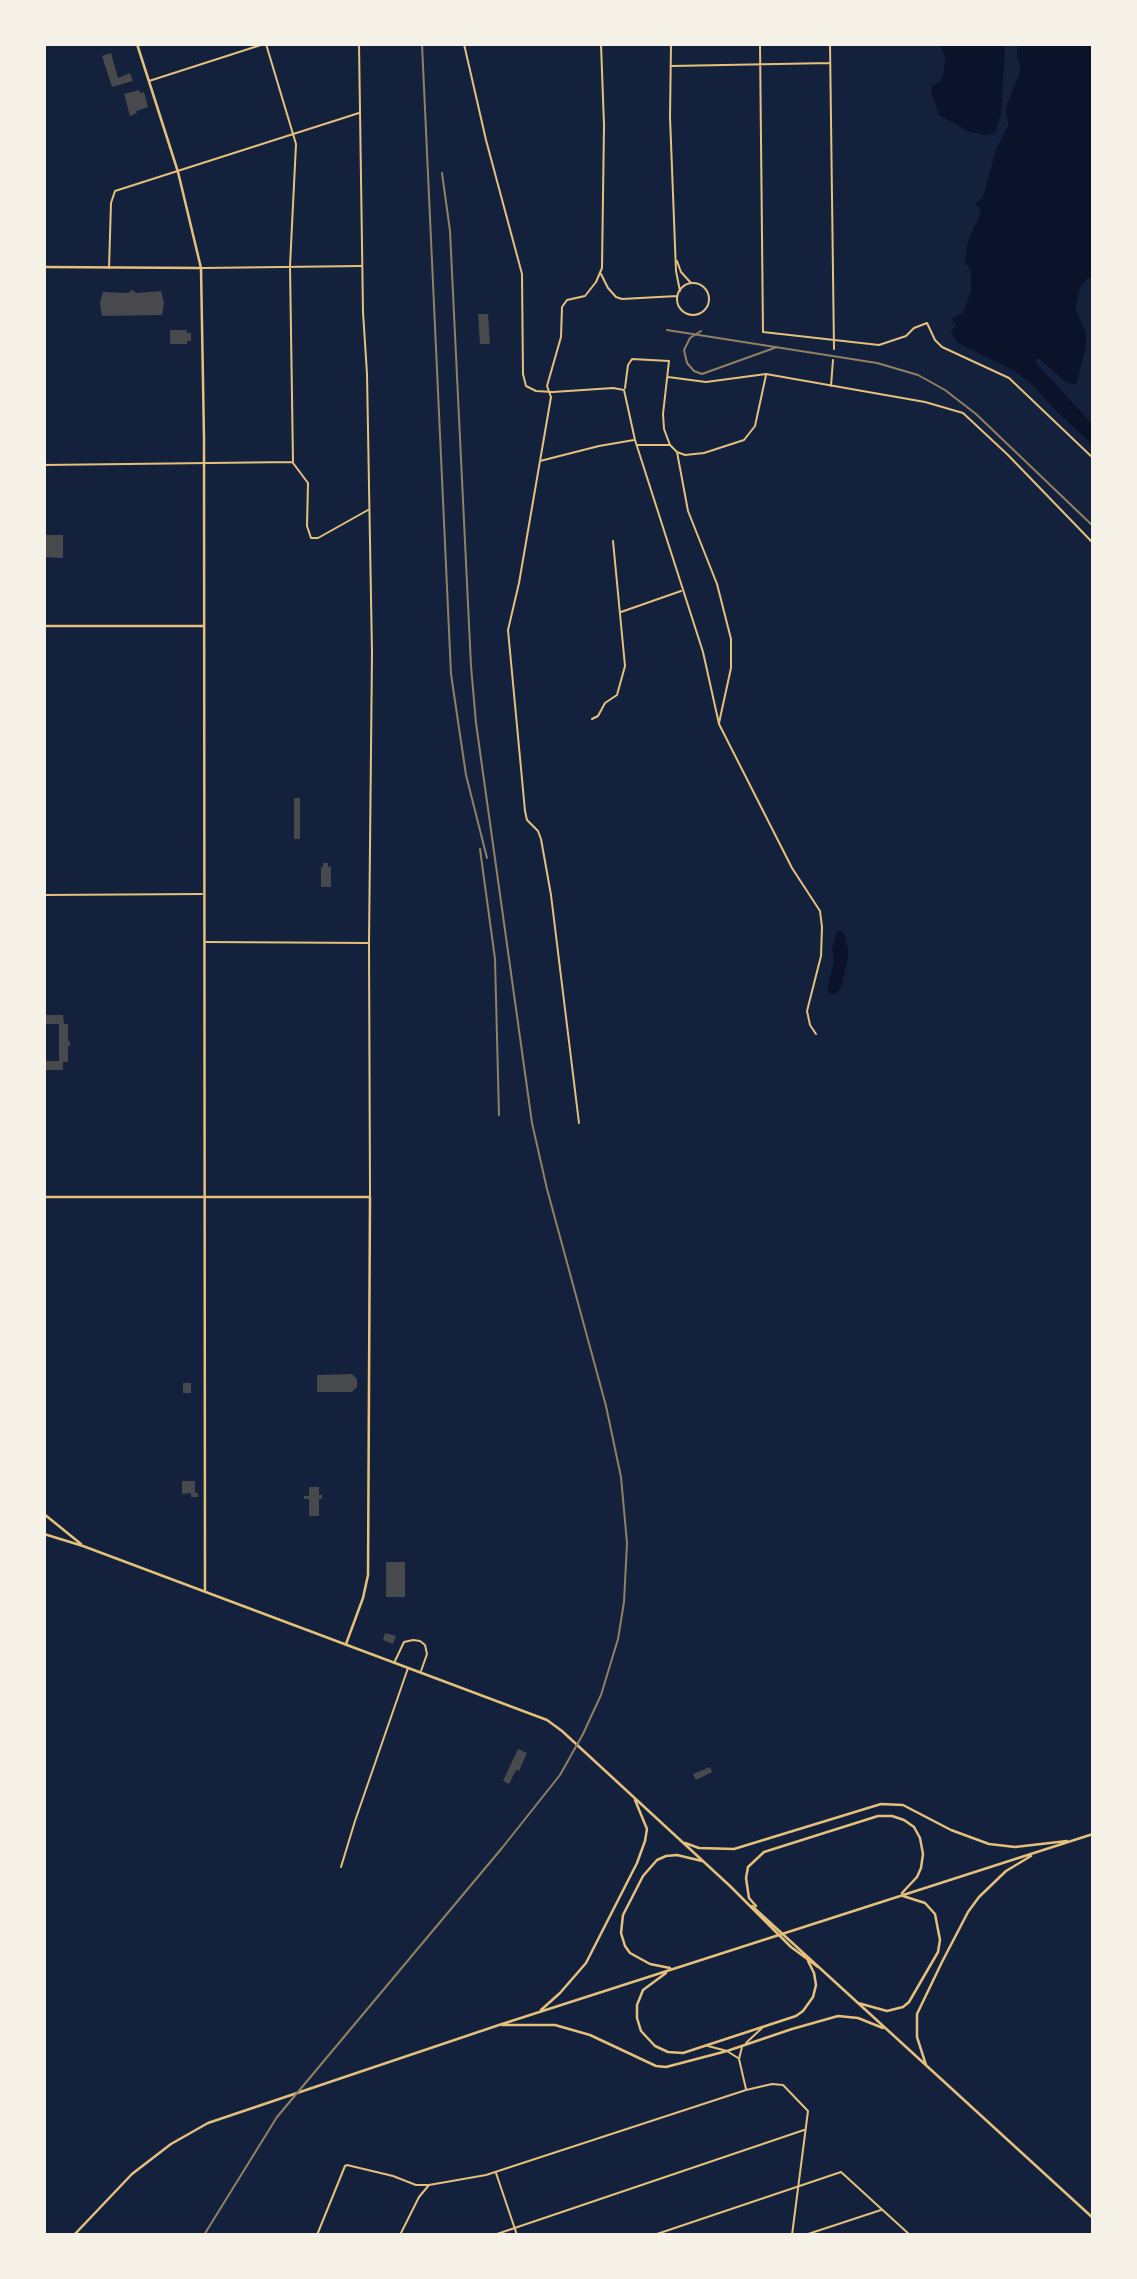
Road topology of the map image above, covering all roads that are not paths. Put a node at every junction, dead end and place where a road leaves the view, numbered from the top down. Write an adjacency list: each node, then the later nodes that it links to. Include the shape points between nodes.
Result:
1 (137, 44): 12 (main road)
2 (265, 44): 12 (street); 14 (street)
3 (359, 44): 13 (street)
4 (464, 44): 33 (street, via 522,274 523,374 526,386)
5 (601, 44): 22 (street)
6 (671, 44): 11 (street)
7 (760, 44): 9 (street)
8 (830, 44): 10 (street)
9 (760, 63): 10 (street); 11 (street); 26 (street, via 763,332)
10 (831, 63): 26 (street)
11 (670, 66): 16 (street)
12 (148, 81): 15 (main road)
13 (360, 113): 14 (street); 18 (street)
14 (294, 133): 15 (street); 17 (street)
15 (178, 172): 20 (street, via 115,191); 21 (main road)
16 (676, 260): 23 (street); 24 (street)
17 (290, 266): 18 (street); 21 (street); 40 (street)
18 (362, 266): 43 (street)
19 (44, 267): 20 (main road)
20 (109, 268): 21 (main road)
21 (201, 268): 42 (main road)
22 (601, 274): 25 (street, via 608,288 622,299); 33 (street, via 585,296 567,300 562,307 561,337)
23 (692, 283): 24 (street); 25 (street, via 708,292 705,310 696,315 686,313)
24 (680, 290): 25 (street)
25 (678, 296)
26 (832, 339): 27 (street); 38 (street, via 879,345 927,323 943,347 1009,379)
27 (834, 349)
28 (833, 359): 31 (street)
29 (766, 374): 30 (street, via 706,382); 31 (street); 37 (street, via 755,426 744,440 704,453)
30 (668, 377): 32 (street, via 669,361 632,359); 36 (street, via 663,422)
31 (831, 387): 45 (street, via 963,413)
32 (624, 390): 33 (street); 34 (street)
33 (549, 392): 39 (street)
34 (635, 440): 35 (street); 39 (street)
35 (637, 444): 36 (street); 46 (street)
36 (670, 445): 37 (street)
37 (677, 452): 51 (street, via 688,511 717,584 731,639 732,668)
38 (1093, 458)
39 (540, 461): 57 (street, via 508,630 525,811 541,839 551,895)
40 (293, 462): 42 (street); 43 (street, via 307,484 311,538)
41 (44, 465): 42 (street)
42 (204, 465): 49 (main road)
43 (369, 509): 55 (street)
44 (613, 541): 47 (street)
45 (1093, 543)
46 (681, 590): 47 (street); 51 (street, via 703,652)
47 (621, 612): 50 (street, via 622,682 615,698)
48 (44, 626): 49 (main road)
49 (204, 626): 52 (main road)
50 (592, 719)
51 (719, 724): 56 (street, via 792,868 820,911 821,956 807,1011)
52 (203, 894): 53 (street); 54 (main road)
53 (44, 895)
54 (206, 942): 55 (street); 59 (main road)
55 (369, 943): 60 (street)
56 (816, 1034)
57 (579, 1123)
58 (44, 1197): 59 (main road)
59 (206, 1197): 60 (main road); 64 (main road)
60 (370, 1197): 65 (main road, via 368,1575)
61 (44, 1514): 63 (main road)
62 (44, 1534): 63 (main road)
63 (83, 1546): 64 (main road)
64 (205, 1591): 65 (main road)
65 (346, 1644): 66 (main road)
66 (395, 1661): 67 (main road); 68 (street, via 404,1642 420,1641 427,1654)
67 (409, 1667): 68 (main road); 75 (street)
68 (421, 1671): 69 (main road, via 547,1720)
69 (633, 1797): 72 (main road); 83 (main road, via 647,1829 637,1863 586,1963)
70 (1093, 1834): 71 (main road)
71 (1077, 1839): 72 (main road, via 1026,1847 989,1844 904,1805 881,1804 734,1849); 73 (main road)
72 (683, 1843): 74 (main road)
73 (1038, 1852): 76 (main road); 91 (main road, via 992,1884 968,1912 952,1942 917,2014 918,2037)
74 (703, 1861): 77 (main road); 81 (main road, via 677,1855 657,1860 623,1915 621,1933 630,1953 650,1965)
75 (341, 1867)
76 (900, 1895): 78 (main road, via 917,1877 923,1848 909,1823 896,1816 878,1816 764,1852 748,1867 746,1886); 81 (main road); 82 (main road, via 930,1908 940,1930 938,1952 903,2007 887,2011)
77 (750, 1904): 78 (main road); 79 (main road)
78 (758, 1909): 80 (main road)
79 (808, 1961): 80 (main road); 85 (main road, via 816,1985 807,2007 796,2016)
80 (818, 1967): 82 (main road)
81 (673, 1968): 83 (main road); 87 (main road, via 640,1994 636,2012 641,2031 655,2046 675,2053)
82 (857, 2003): 86 (main road)
83 (540, 2012): 84 (main road)
84 (499, 2025): 89 (main road, via 548,2024 573,2029 661,2067); 100 (main road, via 208,2123 132,2174)
85 (762, 2028): 87 (main road); 88 (street)
86 (887, 2030): 88 (main road, via 858,2018 838,2017); 91 (main road)
87 (708, 2046): 89 (street)
88 (743, 2046): 89 (main road); 90 (street)
89 (727, 2051): 90 (street)
90 (738, 2059): 92 (street)
91 (928, 2068): 98 (main road)
92 (746, 2090): 93 (street, via 781,2084 808,2111); 94 (street)
93 (805, 2129): 96 (street); 99 (street)
94 (496, 2172): 95 (street); 99 (street)
95 (429, 2185): 101 (street, via 345,2166); 102 (street)
96 (798, 2186): 97 (street, via 841,2172); 105 (street); 106 (street)
97 (882, 2210): 107 (street); 108 (street)
98 (1093, 2218)
99 (515, 2228): 103 (street); 104 (street)
100 (74, 2235)
101 (317, 2235)
102 (400, 2235)
103 (494, 2235)
104 (517, 2235)
105 (654, 2235)
106 (793, 2235)
107 (805, 2235)
108 (909, 2235)

